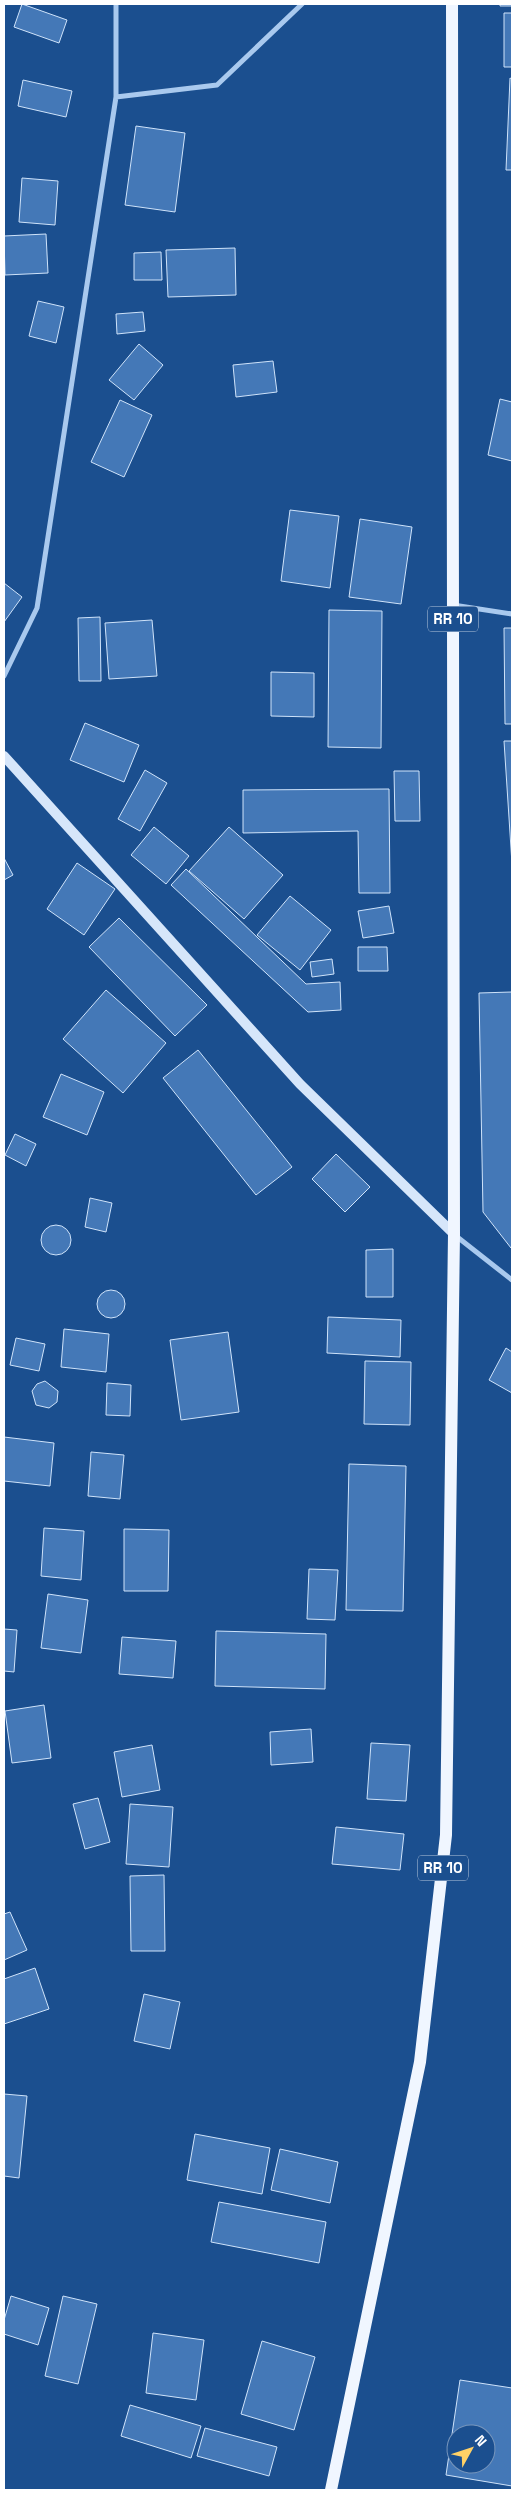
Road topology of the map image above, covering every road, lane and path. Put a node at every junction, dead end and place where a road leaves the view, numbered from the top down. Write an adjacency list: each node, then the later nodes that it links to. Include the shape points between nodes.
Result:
1 (116, 4): 4 (street)
2 (302, 4): 4 (street, via 217,85)
3 (452, 4): 5 (main road, RR 10)
4 (116, 97): 7 (street, via 37,608)
5 (453, 605): 6 (street); 9 (main road, RR 10)
6 (512, 614)
7 (4, 676)
8 (4, 756): 9 (street, via 300,1084)
9 (454, 1234): 10 (street); 11 (main road, RR 10, via 446,1835 420,2062)
10 (512, 1280)
11 (330, 2490)

